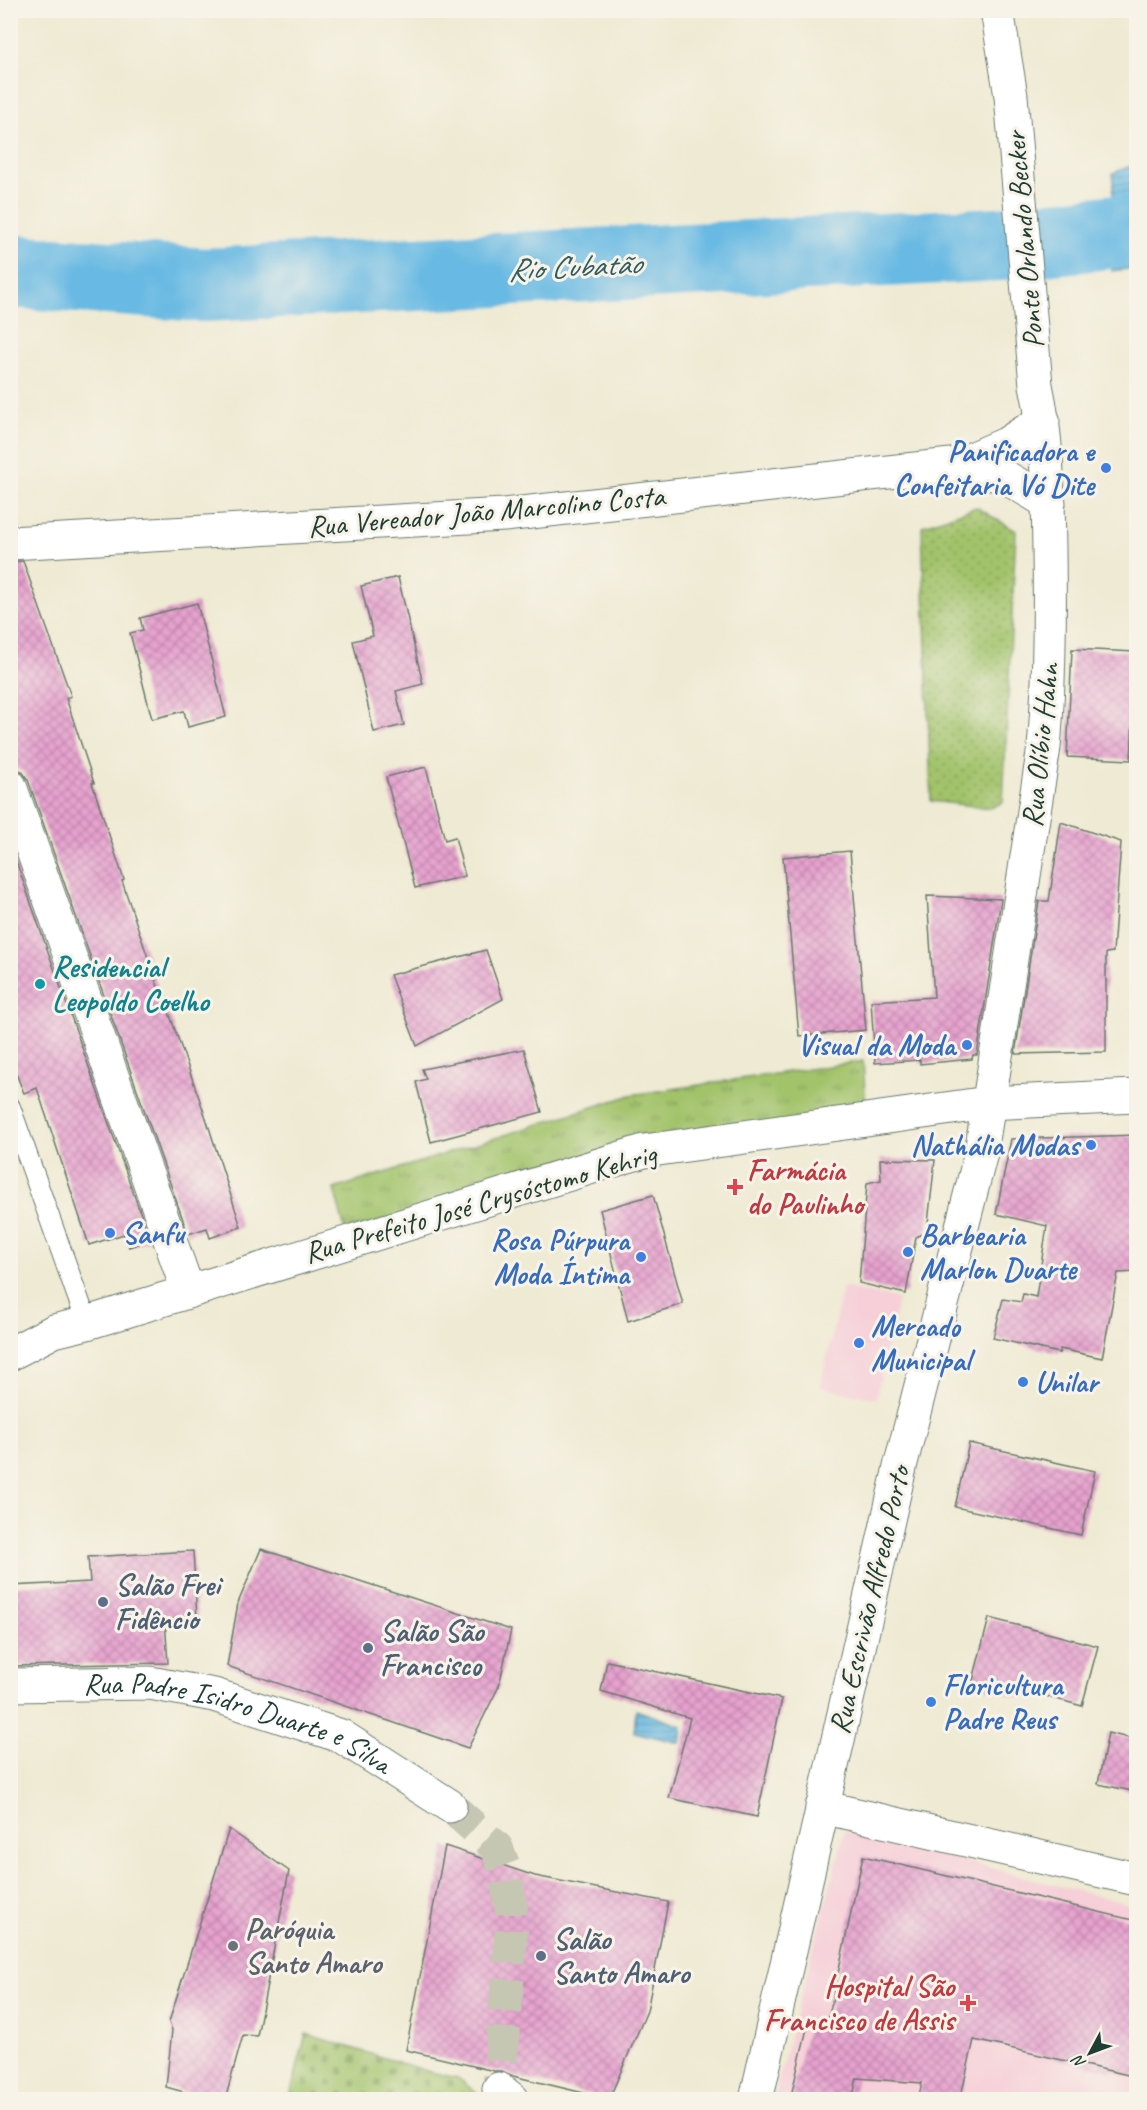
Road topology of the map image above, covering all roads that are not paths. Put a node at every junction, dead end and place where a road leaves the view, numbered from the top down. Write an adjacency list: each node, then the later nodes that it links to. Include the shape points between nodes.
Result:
1 (997, 10): 2 (main road, Ponte Orlando Becker, via 1011,96)
2 (1036, 385): 3 (main road, Rua Olíbio Hahn)
3 (1043, 420): 4 (main road, Rua Vereador João Marcolino Costa, via 1006,444); 5 (main road, Rua Olíbio Hahn)
4 (960, 464): 5 (main road, Rua Vereador João Marcolino Costa, via 1007,478); 6 (main road, Rua Vereador João Marcolino Costa, via 504,515)
5 (1049, 503): 9 (main road, Rua Olíbio Hahn, via 1049,686 1044,747)
6 (10, 543)
7 (10, 786): 11 (main road)
8 (1137, 1096): 9 (main road, Rua Prefeito José Crysóstomo Kehrig)
9 (988, 1103): 11 (main road, Rua Prefeito José Crysóstomo Kehrig, via 644,1151); 16 (main road, Rua Escrivão Alfredo Porto, via 981,1153 901,1463)
10 (10, 1107): 12 (lane)
11 (188, 1291): 12 (main road, Rua Prefeito José Crysóstomo Kehrig)
12 (87, 1323): 13 (main road, Rua Prefeito José Crysóstomo Kehrig, via 54,1330)
13 (10, 1354)
14 (10, 1685): 15 (main road, Rua Padre Isidro Duarte e Silva, via 150,1683 213,1695 341,1736)
15 (450, 1806)
16 (822, 1807): 17 (main road); 18 (main road, Rua Escrivão Alfredo Porto)
17 (1137, 1879)
18 (756, 2100)

